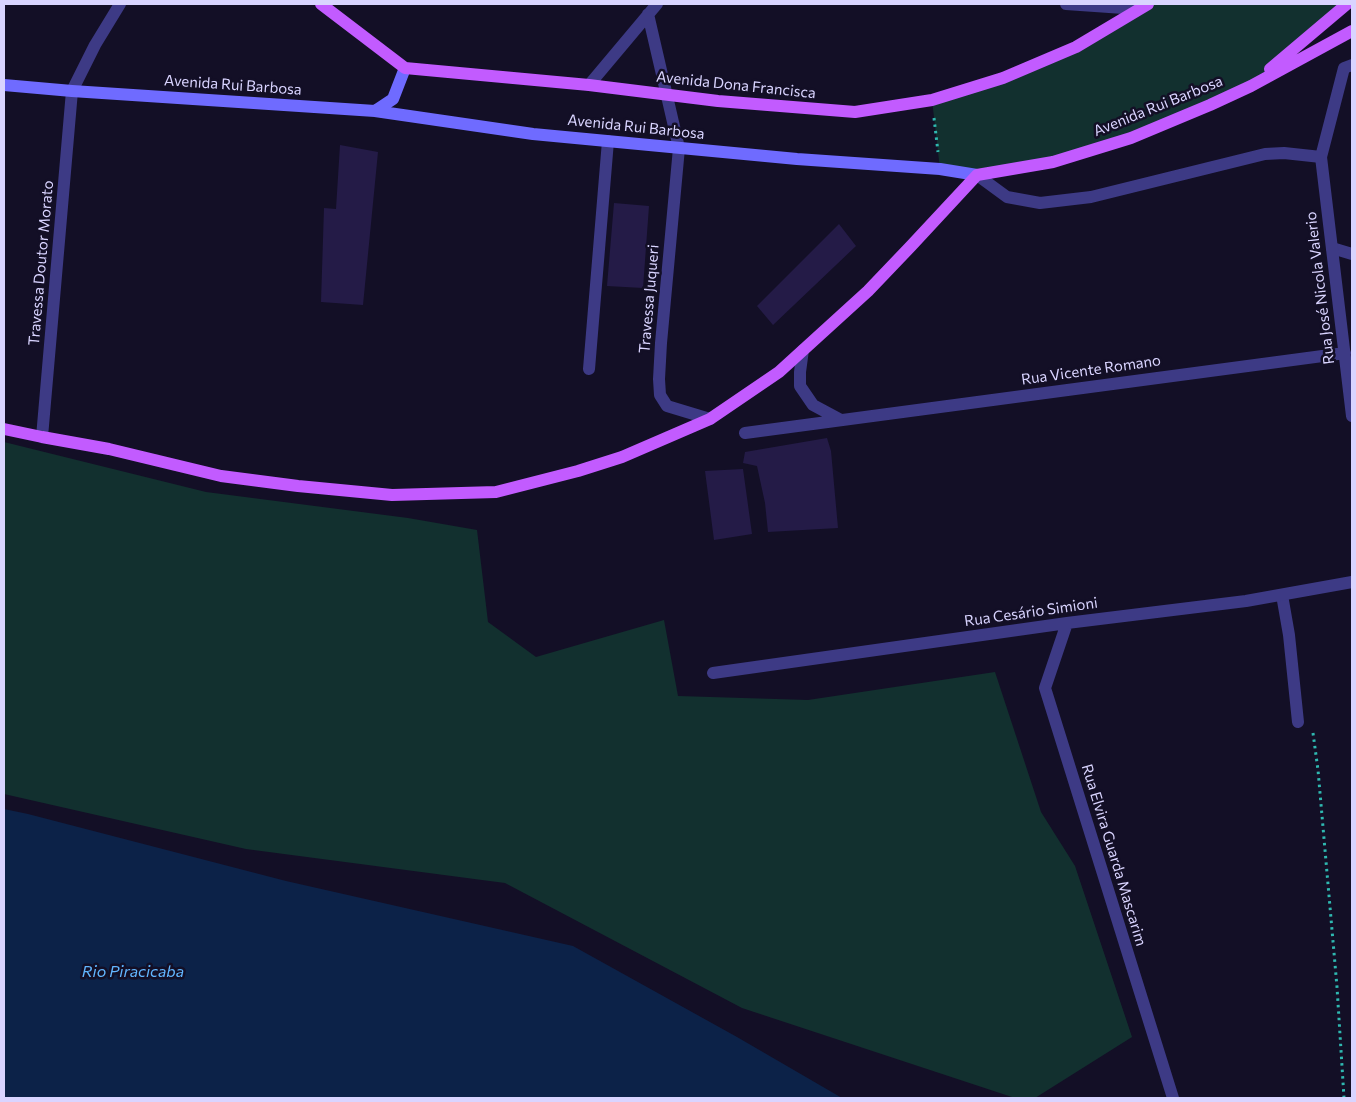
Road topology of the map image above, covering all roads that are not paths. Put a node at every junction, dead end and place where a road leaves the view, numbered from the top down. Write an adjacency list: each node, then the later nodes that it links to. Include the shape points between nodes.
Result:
1 (120, 4): 14 (street)
2 (321, 4): 10 (main road)
3 (656, 4): 7 (street)
4 (1066, 4): 6 (street)
5 (1347, 4): 13 (main road)
6 (1143, 6): 15 (main road, Avenida Dona Francisca, via 1076,47 1003,78 932,100 855,112)
7 (648, 14): 12 (street); 15 (street, Travessa Juqueri)
8 (1352, 31): 13 (main road)
9 (1352, 65): 19 (street, via 1344,68)
10 (405, 68): 12 (main road, Avenida Dona Francisca); 16 (main road, via 393,99)
11 (4, 85): 14 (main road, Avenida Rui Barbosa)
12 (589, 86): 15 (main road, Avenida Dona Francisca)
13 (1251, 86): 20 (main road, Avenida Rui Barbosa, via 1131,138 1053,162)
14 (72, 91): 16 (main road, Avenida Rui Barbosa); 31 (street, Travessa Doutor Morato)
15 (667, 95): 18 (street, Travessa Juqueri)
16 (375, 110): 17 (main road, Avenida Rui Barbosa, via 533,134)
17 (608, 141): 18 (main road, Avenida Rui Barbosa); 25 (street)
18 (679, 148): 20 (main road, Avenida Rui Barbosa, via 940,169); 27 (street, Travessa Juqueri, via 661,343 660,395 667,406)
19 (1321, 156): 20 (street, via 1265,154 1091,197 1040,203 1007,197); 21 (street, Rua José Nicola Valerio)
20 (977, 175): 23 (main road, via 868,291)
21 (1332, 248): 22 (street); 24 (street, Rua José Nicola Valerio)
22 (1352, 254)
23 (803, 350): 27 (main road, via 779,372); 28 (street, via 800,386 814,405)
24 (1345, 352): 26 (street, Rua José Nicola Valerio); 28 (street, Rua Vicente Romano)
25 (589, 369)
26 (1352, 416)
27 (710, 419): 31 (main road, via 578,471 496,492 430,494 392,495 221,476 109,449)
28 (841, 420): 30 (street, Rua Vicente Romano)
29 (4, 428): 31 (main road)
30 (745, 433)
31 (42, 437)
32 (1352, 582): 33 (street, Rua Cesário Simioni)
33 (1282, 595): 34 (street, Rua Cesário Simioni); 36 (street)
34 (1066, 623): 35 (street, Rua Cesário Simioni); 37 (street, Rua Elvira Guarda Mascarim, via 1045,688)
35 (714, 673)
36 (1298, 722)
37 (1173, 1098)

